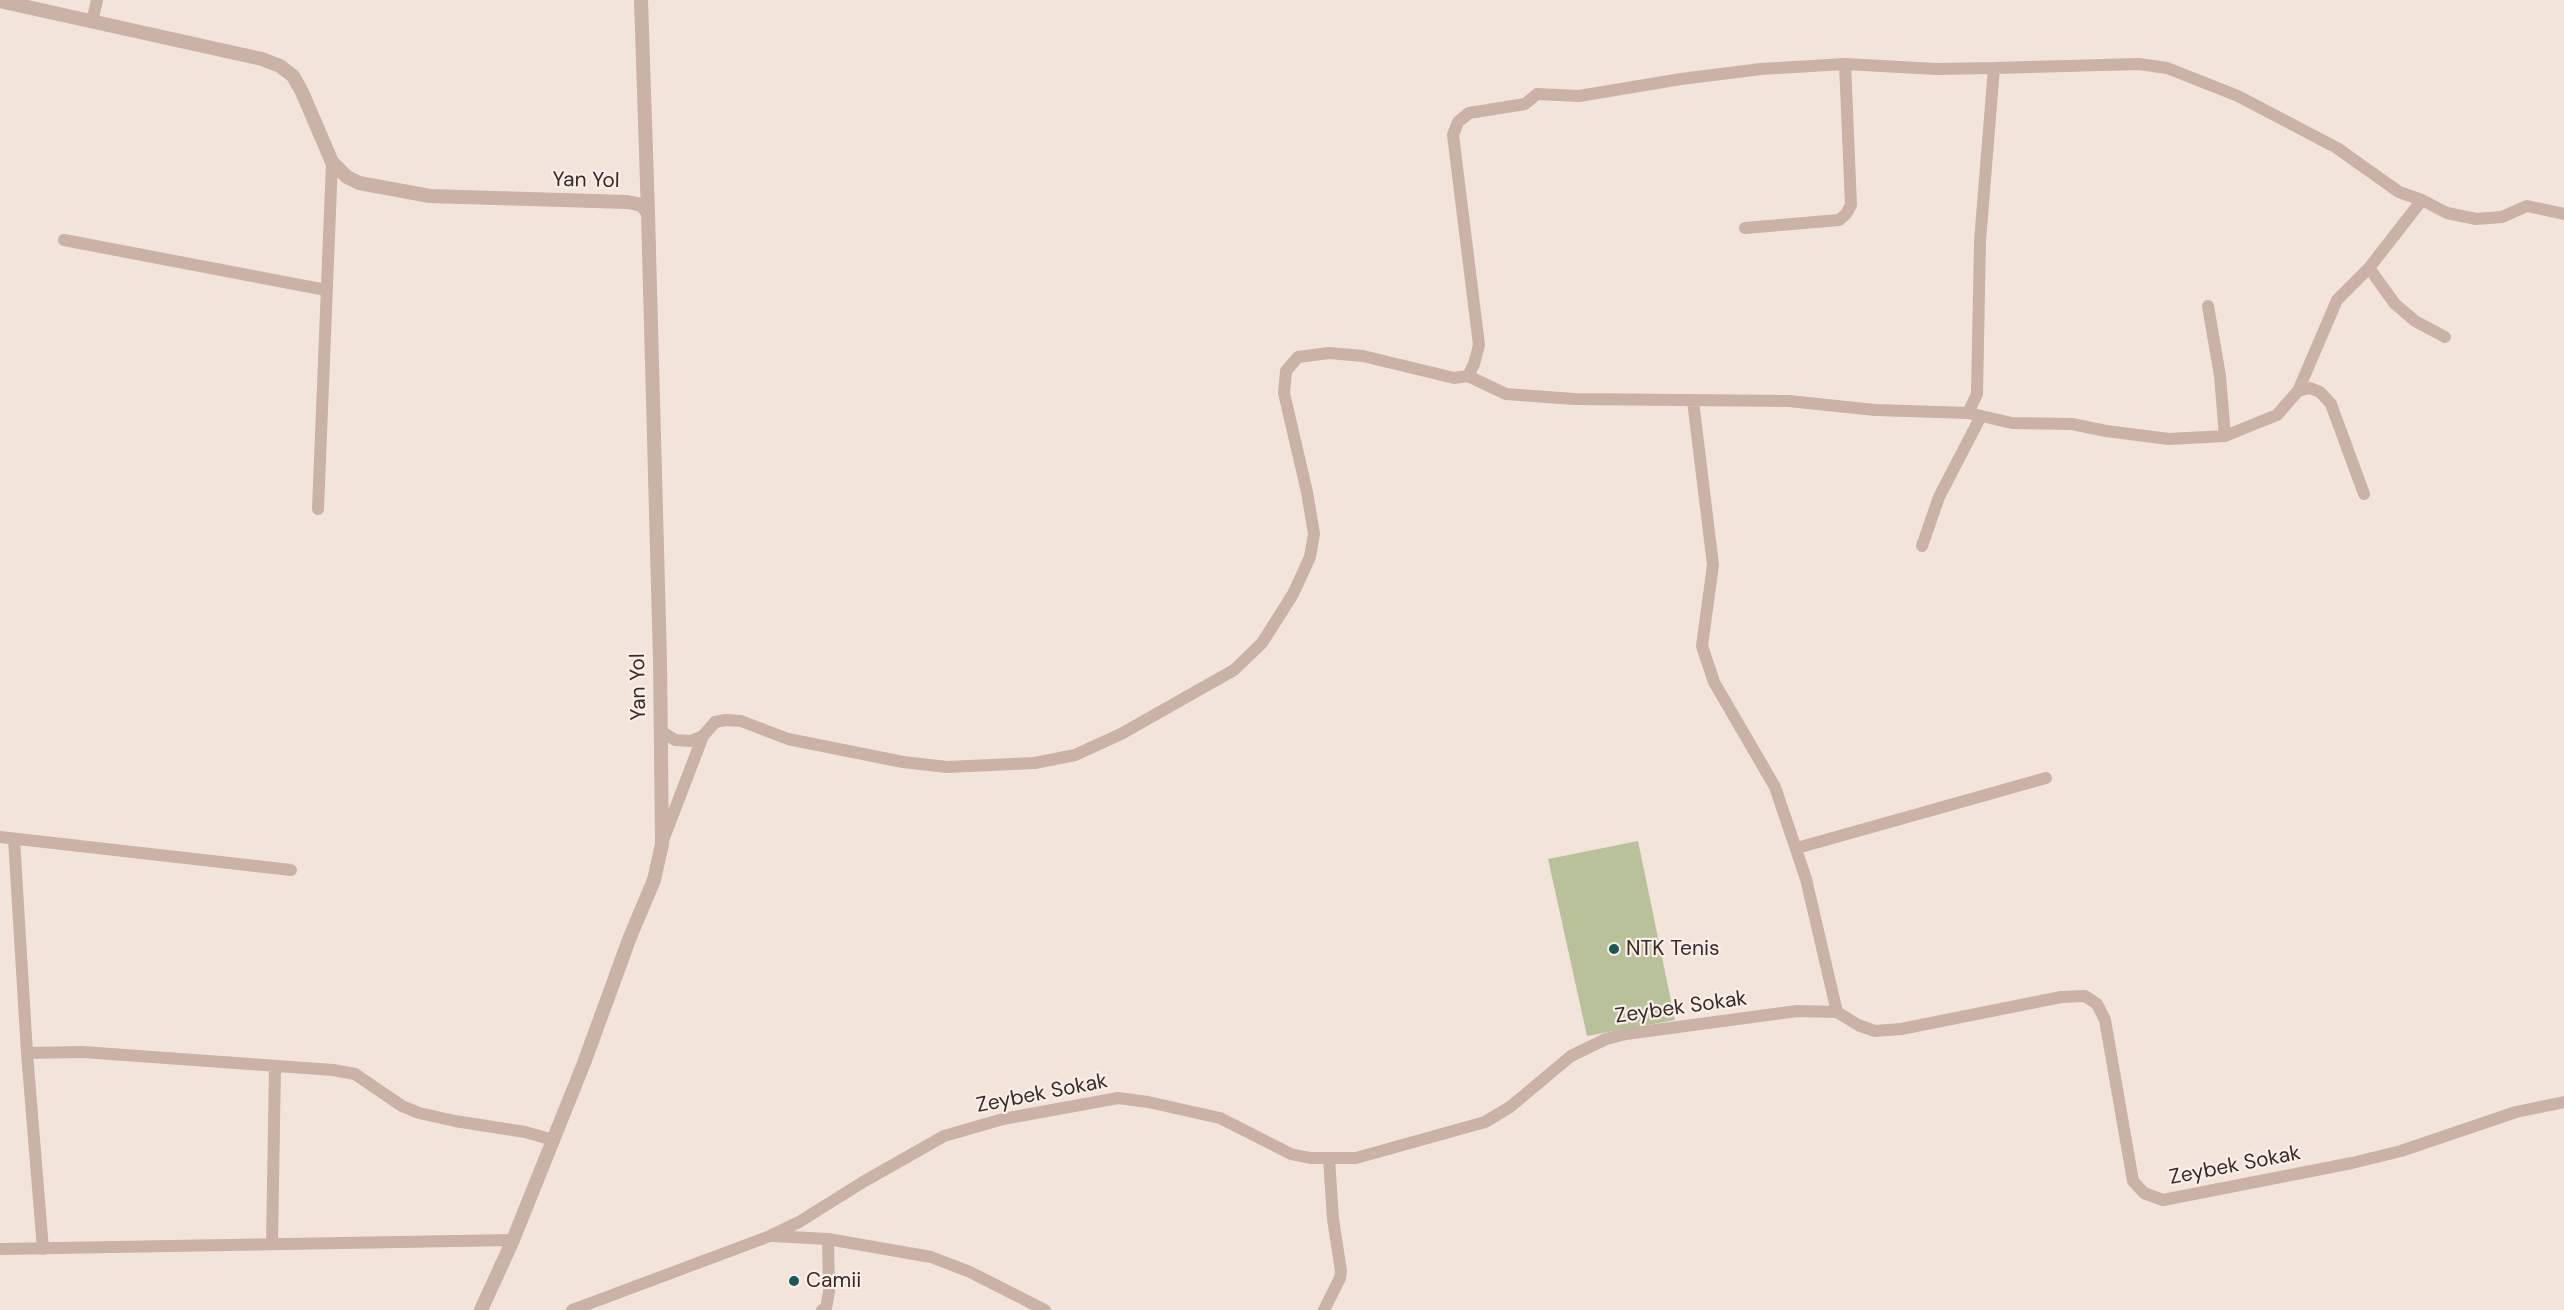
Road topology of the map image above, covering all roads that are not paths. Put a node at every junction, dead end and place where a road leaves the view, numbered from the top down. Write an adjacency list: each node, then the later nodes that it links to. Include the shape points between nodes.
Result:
1 (97, 0): 4 (street)
2 (641, 0): 9 (street)
3 (0, 1): 4 (street, Yan Yol)
4 (92, 22): 7 (street, Yan Yol, via 280,66 293,76 302,92)
5 (1845, 64): 6 (street); 11 (street, via 1851,205 1846,214 1839,220); 17 (street, via 1761,69 1579,96 1537,94 1525,104 1469,113 1458,122 1454,135 1479,345)
6 (1994, 69): 8 (street, via 2139,64 2167,69 2238,96 2337,148 2399,192); 20 (street, via 1980,241)
7 (332, 162): 9 (street, Yan Yol, via 359,183 430,196 627,202 642,205); 14 (street)
8 (2422, 200): 10 (street, via 2447,213 2476,219 2502,217 2527,206); 13 (street)
9 (648, 213): 25 (street, Yan Yol)
10 (2564, 214)
11 (1745, 228)
12 (64, 240): 14 (street)
13 (2369, 268): 16 (street, via 2395,304 2415,321); 18 (street, via 2337,300)
14 (326, 290): 23 (street)
15 (2208, 306): 21 (street)
16 (2445, 337)
17 (1468, 376): 19 (street, via 1506,394); 26 (street, via 1454,378 1363,356 1329,353 1298,357 1286,371 1284,393 1314,534 1310,556 1293,594 1262,643 1234,670 1121,734 1075,755 1035,763 947,766 903,762 788,739 741,721 715,722)
18 (2298, 391): 21 (street, via 2277,415); 22 (street, via 2310,388 2331,404)
19 (1693, 400): 20 (street, via 1789,401); 31 (street, via 1713,565 1702,646 1714,682 1775,787)
20 (1975, 414): 21 (street, via 2012,423 2072,424 2169,439); 24 (street)
21 (2225, 436)
22 (2364, 494)
23 (318, 509)
24 (1922, 546)
25 (661, 731): 26 (street, via 675,740 691,741); 30 (street, Yan Yol)
26 (704, 736): 30 (street)
27 (2046, 778): 31 (street)
28 (0, 837): 29 (street)
29 (14, 839): 32 (street); 34 (street)
30 (662, 844): 37 (street, Yan Yol, via 654,880)
31 (1797, 848): 33 (street)
32 (291, 870)
33 (1837, 1012): 36 (street, Zeybek Sokak, via 1875,1031 1892,1030 2061,997 2085,996 2097,1004 2105,1020 2133,1181 2144,1193 2163,1200 2372,1158 2516,1112); 38 (street, Zeybek Sokak, via 1797,1011 1606,1039 1571,1056 1510,1107 1485,1122 1356,1158)
34 (27, 1053): 35 (street, via 83,1052); 43 (street)
35 (275, 1066): 37 (street, via 355,1074 419,1113); 42 (street)
36 (2564, 1102)
37 (553, 1140): 41 (street, Yan Yol)
38 (1329, 1159): 39 (street, Zeybek Sokak, via 1291,1154 1220,1118 1118,1098 1003,1119 944,1136); 49 (street, via 1341,1271)
39 (770, 1236): 40 (street); 46 (street, Zeybek Sokak)
40 (828, 1239): 47 (street, via 830,1292); 48 (street, via 931,1257)
41 (513, 1240): 42 (street); 45 (street, Yan Yol)
42 (272, 1244): 43 (street)
43 (43, 1249): 44 (street)
44 (0, 1250)
45 (481, 1310)
46 (572, 1310)
47 (822, 1310)
48 (1045, 1310)
49 (1324, 1310)

